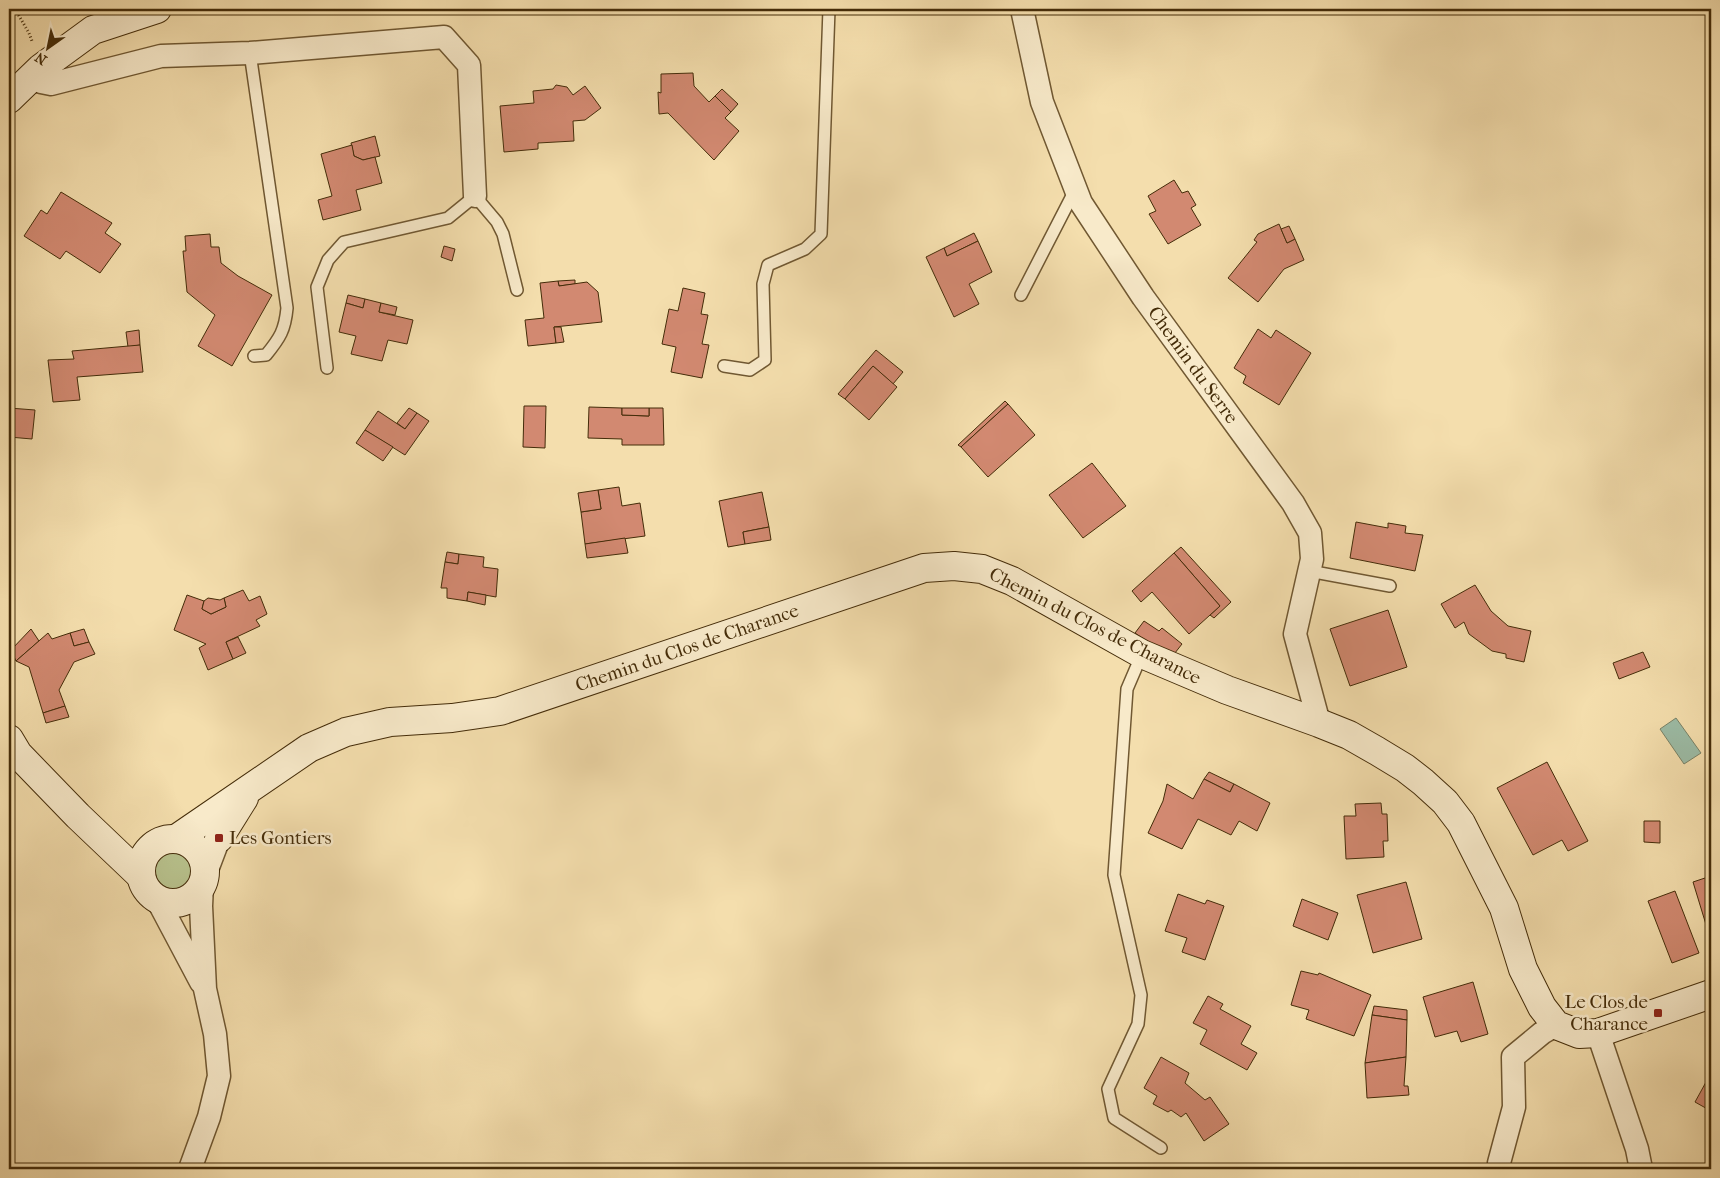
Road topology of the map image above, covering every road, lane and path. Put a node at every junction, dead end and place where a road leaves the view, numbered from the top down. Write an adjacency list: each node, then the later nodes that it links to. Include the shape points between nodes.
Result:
1 (14, 9): 6 (path, via 29,33)
2 (157, 9): 6 (street, via 93,30)
3 (829, 9): 13 (lane, via 821,234 805,249 768,265 763,284 765,360 750,370)
4 (1022, 9): 8 (street, Chemin du Serre, via 1042,102)
5 (250, 53): 6 (street, via 161,56 51,84 41,82); 9 (street, via 444,37 469,65); 12 (lane, via 287,308 285,325 276,343 266,355)
6 (36, 72): 7 (street)
7 (9, 99)
8 (1076, 189): 11 (lane); 15 (street, Chemin du Serre, via 1081,203 1143,297 1293,503 1310,533 1312,559)
9 (475, 196): 10 (lane, via 503,234); 14 (lane, via 448,218 344,242 328,260 317,287)
10 (518, 290)
11 (1021, 295)
12 (254, 356)
13 (724, 366)
14 (328, 368)
15 (1309, 571): 16 (lane); 18 (street, Chemin du Serre, via 1295,634)
16 (1390, 586)
17 (1142, 654): 18 (street, Chemin du Clos de Charance); 20 (street, Chemin du Clos de Charance, via 1012,581 982,569 954,566 924,568 500,711 390,722 346,732 309,748); 32 (lane, via 1127,689 1114,875 1141,995 1138,1024 1108,1089 1114,1118)
18 (1319, 723): 30 (street, Chemin du Clos de Charance, via 1377,751 1423,782 1445,802 1461,823 1504,908 1523,969 1542,1007)
19 (9, 739): 21 (street, via 18,754)
20 (251, 788): 22 (street, Chemin du Clos de Charance); 23 (street, Chemin du Clos de Charance)
21 (78, 816): 24 (street); 25 (street)
22 (219, 838): 26 (street, Chemin du Clos de Charance)
23 (176, 839): 24 (street, via 157,843); 26 (street, via 198,851 204,865)
24 (149, 849): 25 (street, via 141,866)
25 (141, 876): 27 (street, via 144,885)
26 (203, 880): 27 (street, via 196,894 188,900 167,903); 28 (street, Chemin du Clos de Charance)
27 (158, 899): 28 (street)
28 (205, 989): 33 (street, via 216,1034 219,1076 209,1117)
29 (1711, 994): 31 (street)
30 (1556, 1025): 31 (street, via 1579,1034); 34 (street, via 1513,1057 1514,1107)
31 (1598, 1033): 35 (street, via 1637,1148)
32 (1161, 1148)
33 (190, 1169)
34 (1499, 1169)
35 (1641, 1169)

